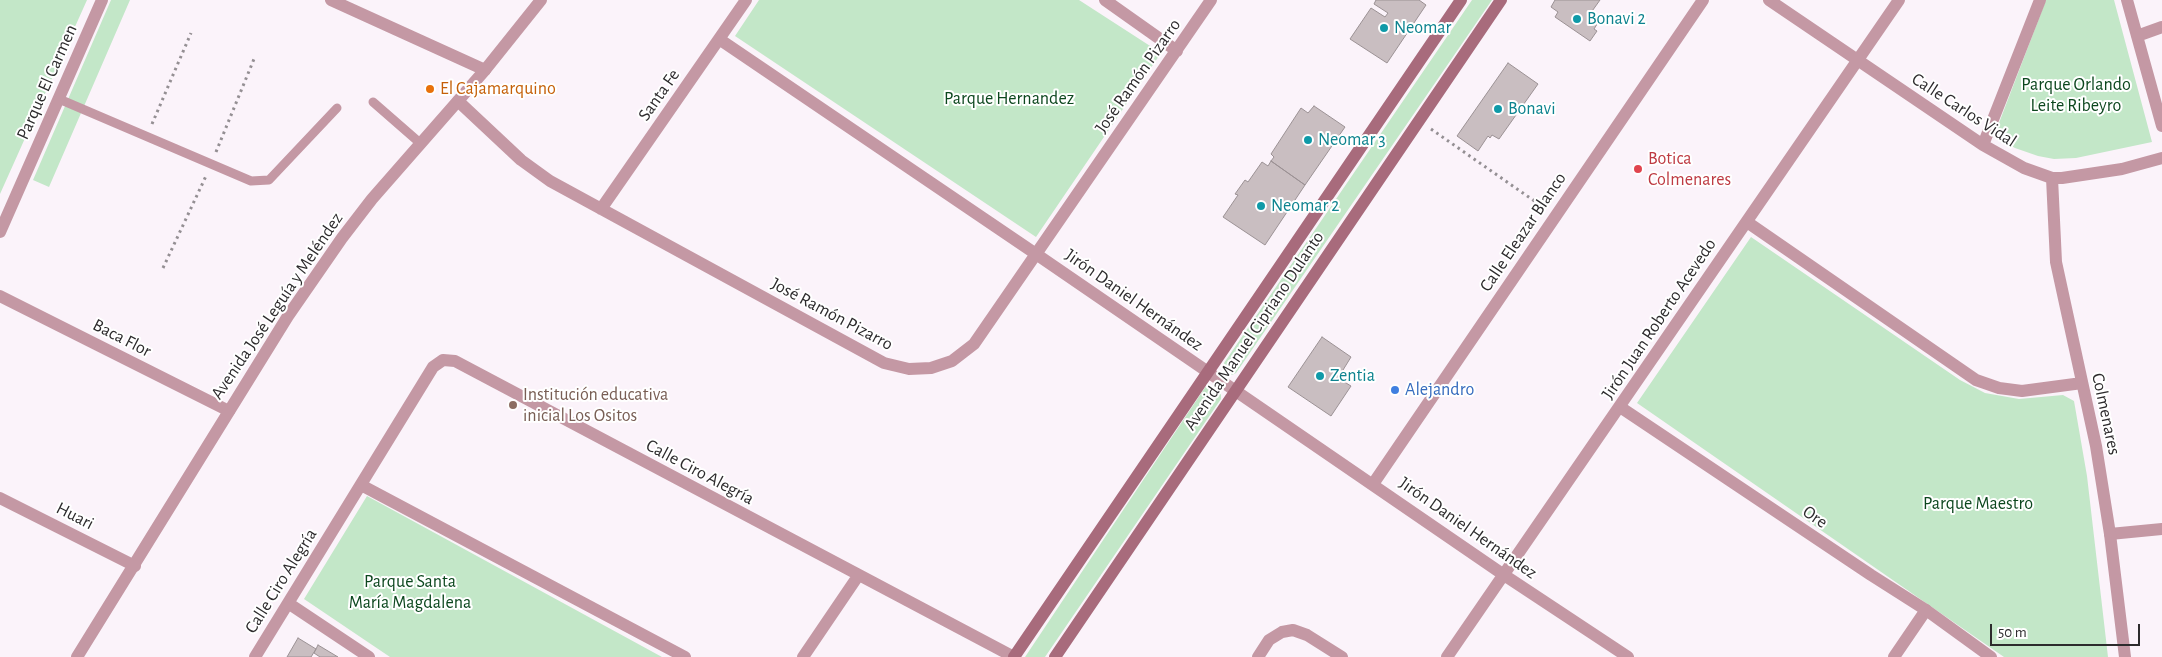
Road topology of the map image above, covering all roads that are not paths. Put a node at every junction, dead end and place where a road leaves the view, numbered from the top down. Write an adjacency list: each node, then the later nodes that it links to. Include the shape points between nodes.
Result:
1 (102, 0): 20 (street, Parque El Carmen)
2 (331, 0): 19 (street)
3 (541, 0): 19 (street, Avenida José Leguía y Meléndez)
4 (746, 0): 16 (street, Santa Fe)
5 (1105, 0): 17 (street)
6 (1211, 0): 17 (street, José Ramón Pizarro)
7 (1461, 0): 34 (main road, Avenida Manuel Cipriano Dulanto)
8 (1501, 0): 36 (main road, Avenida Manuel Cipriano Dulanto)
9 (1703, 0): 39 (street, Calle Eleazar Blanco)
10 (1769, 0): 18 (street, Calle Carlos Vidal)
11 (1899, 0): 18 (street, Jirón Juan Roberto Acevedo)
12 (2040, 0): 26 (street)
13 (2127, 0): 15 (street)
14 (2162, 27): 15 (street)
15 (2136, 36): 24 (street)
16 (719, 39): 29 (street, Santa Fe); 32 (street, Jirón Daniel Hernández)
17 (1177, 51): 32 (street, José Ramón Pizarro)
18 (1857, 60): 26 (street, Calle Carlos Vidal); 30 (street, Jirón Juan Roberto Acevedo)
19 (485, 70): 21 (street, Avenida José Leguía y Meléndez)
20 (59, 99): 23 (lane, via 251,181 269,180); 31 (street, Parque El Carmen)
21 (458, 101): 25 (street, Avenida José Leguía y Meléndez); 29 (street, José Ramón Pizarro, via 521,160 550,181)
22 (373, 102): 25 (lane)
23 (337, 108)
24 (2162, 126)
25 (420, 143): 38 (street, Avenida José Leguía y Meléndez, via 336,245)
26 (1983, 145): 28 (street, Calle Carlos Vidal, via 2024,168)
27 (2162, 158): 28 (street, Calle Carlos Vidal, via 2122,169)
28 (2052, 178): 35 (street, Colmenares, via 2056,262)
29 (601, 209): 32 (street, José Ramón Pizarro, via 884,363 909,369 931,368 952,361 974,344)
30 (1747, 222): 35 (street, via 1976,380 2022,391); 37 (street, Jirón Juan Roberto Acevedo)
31 (0, 232)
32 (1036, 254): 34 (street, Jirón Daniel Hernández)
33 (0, 296): 38 (street, Baca Flor)
34 (1208, 372): 36 (street, Jirón Daniel Hernández); 54 (main road, Avenida Manuel Cipriano Dulanto)
35 (2082, 383): 43 (street, Colmenares)
36 (1234, 390): 39 (street, Jirón Daniel Hernández); 55 (main road, Avenida Manuel Cipriano Dulanto)
37 (1620, 407): 45 (street, Jirón Juan Roberto Acevedo); 48 (street, Ore)
38 (229, 411): 44 (street, Avenida José Leguía y Meléndez)
39 (1372, 484): 45 (street, Jirón Daniel Hernández)
40 (361, 485): 46 (street, Calle Ciro Alegría, via 434,367 443,360 455,360); 47 (street, Calle Ciro Alegría); 52 (street)
41 (0, 498): 44 (street, Huari)
42 (2162, 530): 43 (street)
43 (2110, 534): 62 (street, Colmenares)
44 (134, 566): 49 (street, Avenida José Leguía y Meléndez)
45 (1504, 575): 58 (street, Jirón Juan Roberto Acevedo); 59 (street, Jirón Daniel Hernández)
46 (858, 576): 53 (street); 54 (street, Calle Ciro Alegría)
47 (288, 603): 50 (street, Calle Ciro Alegría); 51 (street)
48 (1926, 610): 60 (street); 61 (street, Ore)
49 (77, 657)
50 (255, 657)
51 (369, 657)
52 (686, 657)
53 (803, 657)
54 (1014, 657)
55 (1055, 657)
56 (1258, 657): 57 (street, via 1269,640 1293,630)
57 (1342, 657)
58 (1447, 657)
59 (1628, 657)
60 (1894, 657)
61 (1990, 657)
62 (2125, 657)

